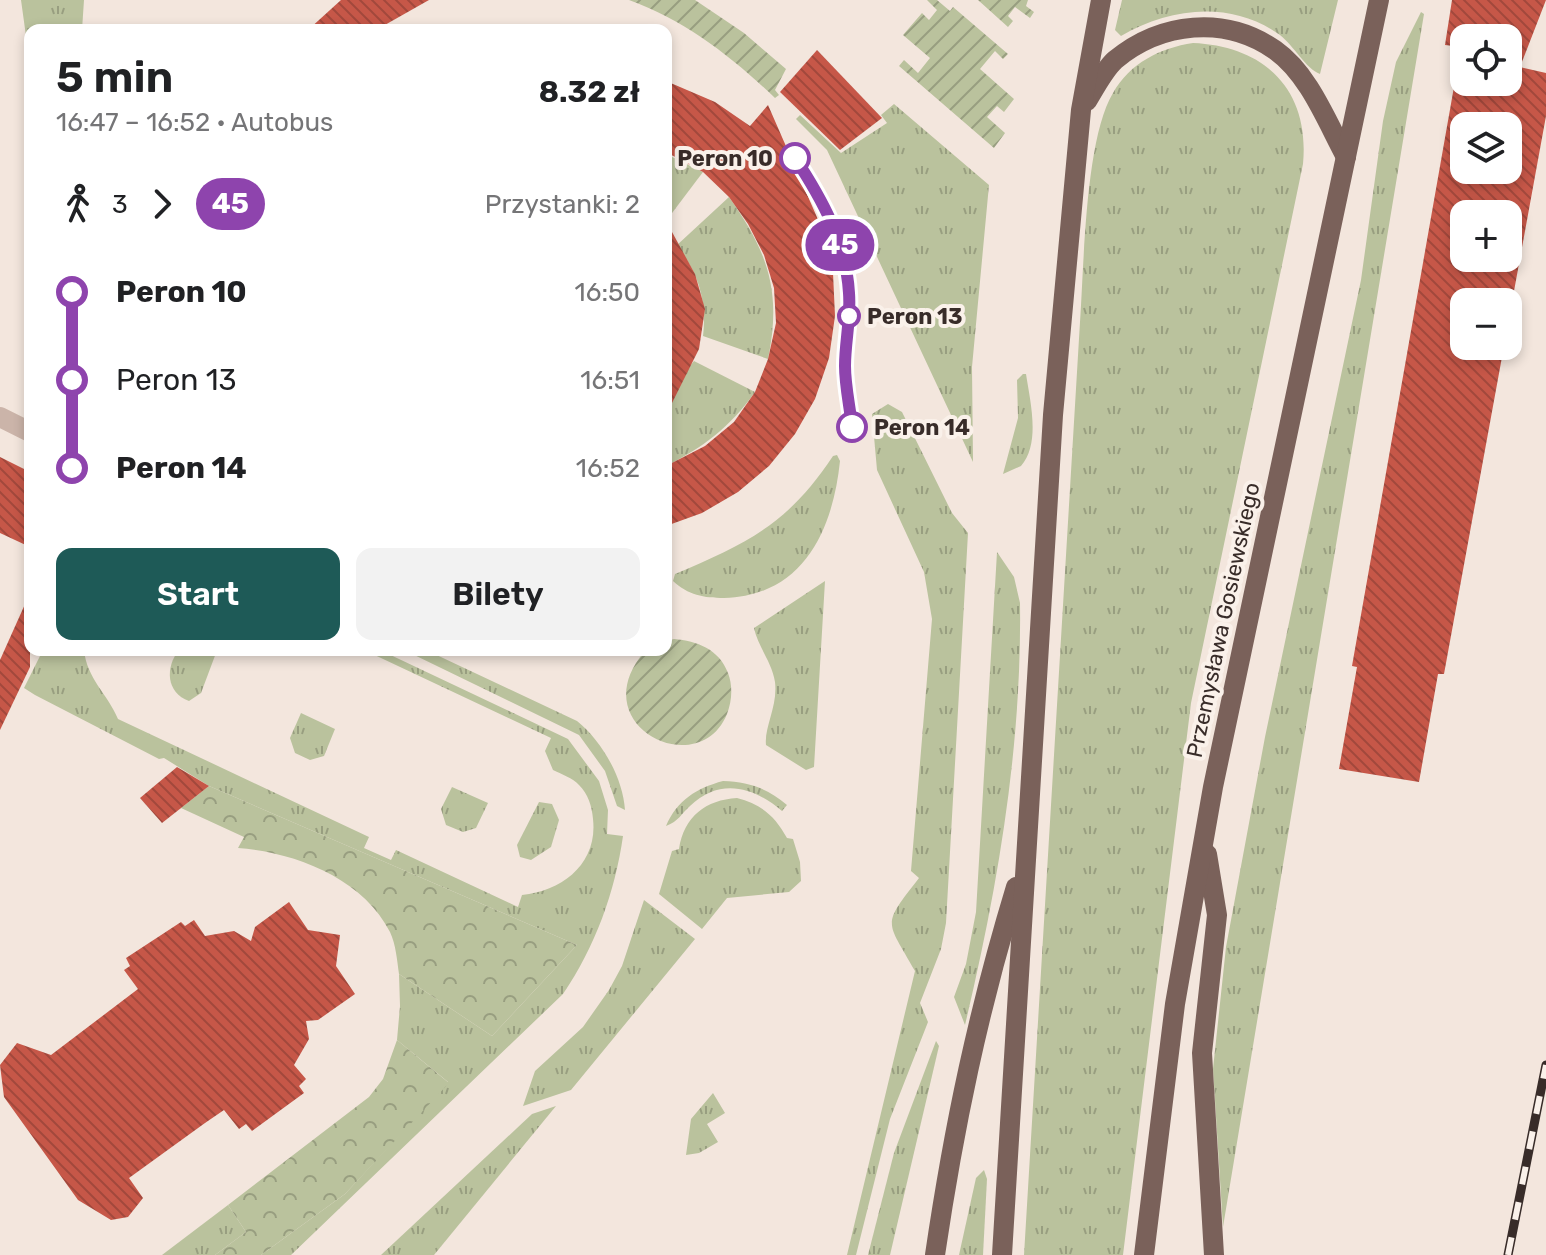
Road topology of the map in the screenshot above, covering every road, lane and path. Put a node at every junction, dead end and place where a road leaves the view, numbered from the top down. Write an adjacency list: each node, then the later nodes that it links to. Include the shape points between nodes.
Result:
1 (1101, 0): 3 (main road)
2 (1379, 0): 4 (main road, Przemysława Gosiewskiego)
3 (1081, 110): 4 (main road, via 1113,62 1133,49 1184,27 1214,26 1243,33 1276,51 1298,74); 8 (main road, via 1053,415)
4 (1346, 157): 7 (main road, Przemysława Gosiewskiego)
5 (0, 417): 6 (street)
6 (24, 429)
7 (1204, 838): 11 (main road, Przemysława Gosiewskiego, via 1175,1004); 12 (main road, via 1217,915 1202,1053)
8 (1026, 857): 9 (main road, via 985,990); 10 (main road)
9 (935, 1255)
10 (1002, 1255)
11 (1144, 1255)
12 (1214, 1255)

